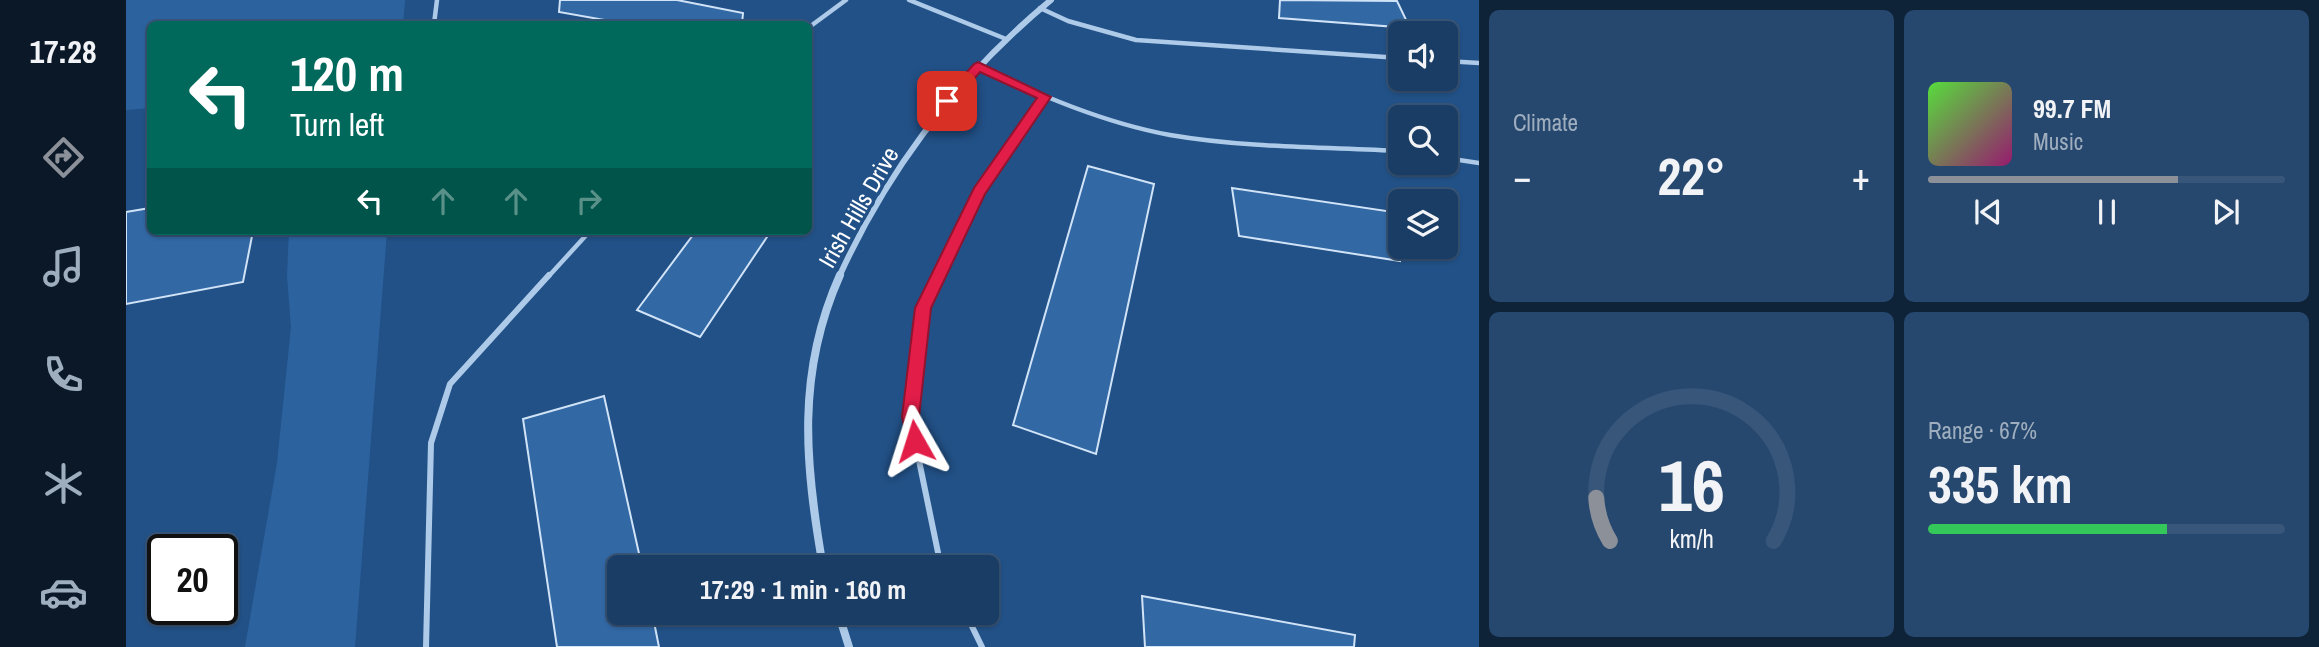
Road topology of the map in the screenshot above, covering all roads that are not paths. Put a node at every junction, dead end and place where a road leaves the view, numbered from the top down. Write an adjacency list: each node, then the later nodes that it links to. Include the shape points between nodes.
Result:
1 (437, 0): 6 (lane)
2 (846, 0): 7 (lane)
3 (909, 0): 8 (lane)
4 (1051, 0): 5 (street, Irish Hills Drive)
5 (1040, 8): 8 (street, Irish Hills Drive); 9 (lane, via 1136,40)
6 (434, 21)
7 (812, 25)
8 (1006, 39): 12 (street, Irish Hills Drive)
9 (1388, 57)
10 (1458, 62): 11 (lane)
11 (1479, 64)
12 (978, 66): 13 (lane); 18 (street, Irish Hills Drive, via 947,101 855,242 838,275 815,346 808,427)
13 (1045, 97): 14 (lane, via 1114,121 1196,139); 19 (lane, via 979,192 923,308 910,417)
14 (1388, 150)
15 (1458, 160): 16 (lane)
16 (1479, 163)
17 (586, 235): 22 (lane, via 450,384 431,443)
18 (821, 555)
19 (939, 555)
20 (842, 625): 23 (street)
21 (971, 625): 24 (lane)
22 (426, 647)
23 (849, 647)
24 (982, 647)

